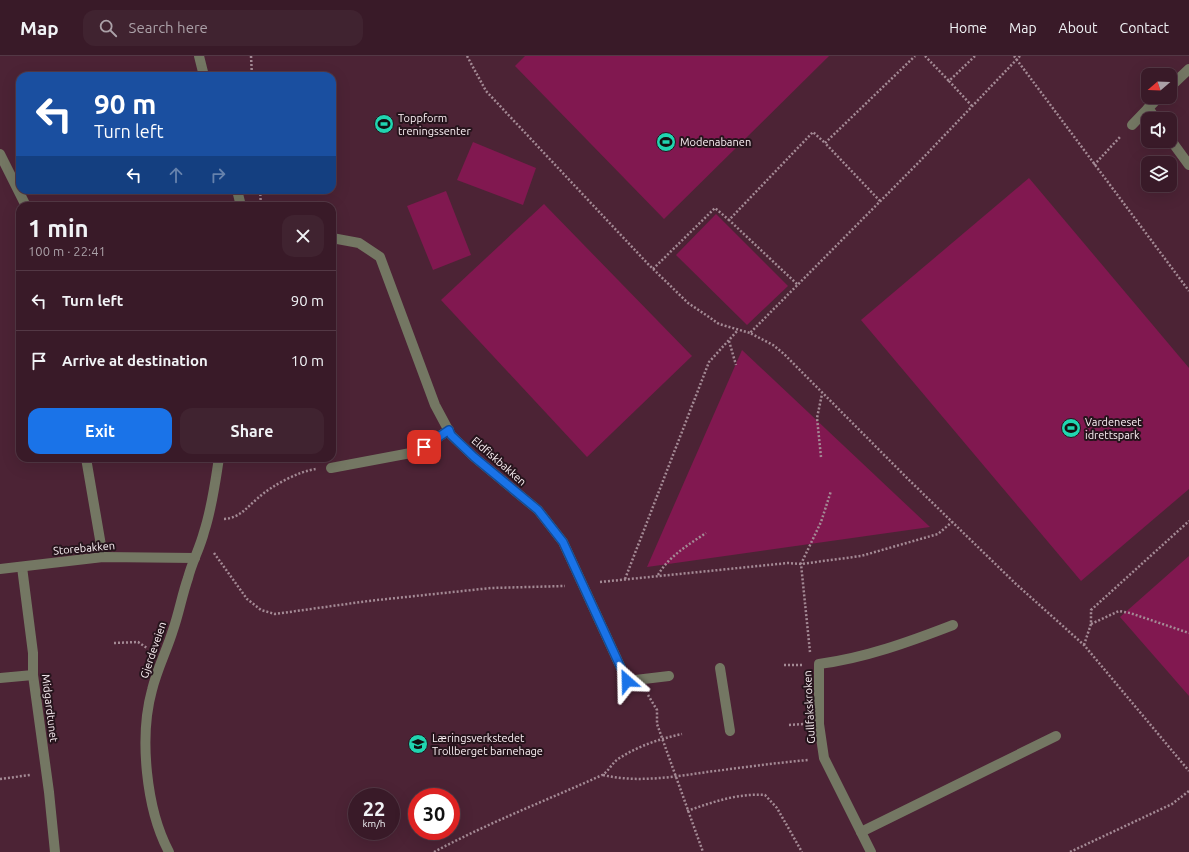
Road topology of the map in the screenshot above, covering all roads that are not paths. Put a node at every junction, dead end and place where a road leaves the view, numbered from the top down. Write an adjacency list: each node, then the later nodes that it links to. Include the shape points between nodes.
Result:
1 (199, 56): 3 (street)
2 (1189, 69): 4 (street)
3 (203, 72)
4 (1177, 80)
5 (1152, 104): 6 (street)
6 (1148, 108): 7 (street); 8 (street)
7 (1151, 112)
8 (1132, 125)
9 (1177, 148): 11 (street)
10 (0, 154): 12 (street)
11 (1189, 165)
12 (16, 186)
13 (336, 239): 14 (street, Eldfiskbakken, via 359,243 380,258 435,405)
14 (449, 430): 17 (street, via 416,452); 25 (street, Eldfiskbakken, via 474,457 538,510 563,542 627,681)
15 (87, 462): 18 (street)
16 (218, 462): 19 (street, Gjerdeveien, via 205,532)
17 (331, 468)
18 (102, 557): 19 (street, Storebakken); 20 (street, Storebakken)
19 (195, 558): 31 (street, Gjerdeveien, via 173,631 151,691 147,711 145,735 148,781 158,827)
20 (22, 567): 21 (street, Storebakken); 24 (street, Midgardtunet, via 33,653)
21 (0, 569)
22 (953, 625): 29 (street, Gullfakskroken, via 896,646 846,660 819,664 819,724 824,758)
23 (720, 668): 27 (street)
24 (33, 675): 26 (street); 30 (street, Midgardtunet)
25 (669, 676)
26 (0, 678)
27 (730, 731)
28 (1056, 736): 29 (street)
29 (861, 832): 32 (street, Gullfakskroken)
30 (55, 852)
31 (169, 852)
32 (870, 852)

